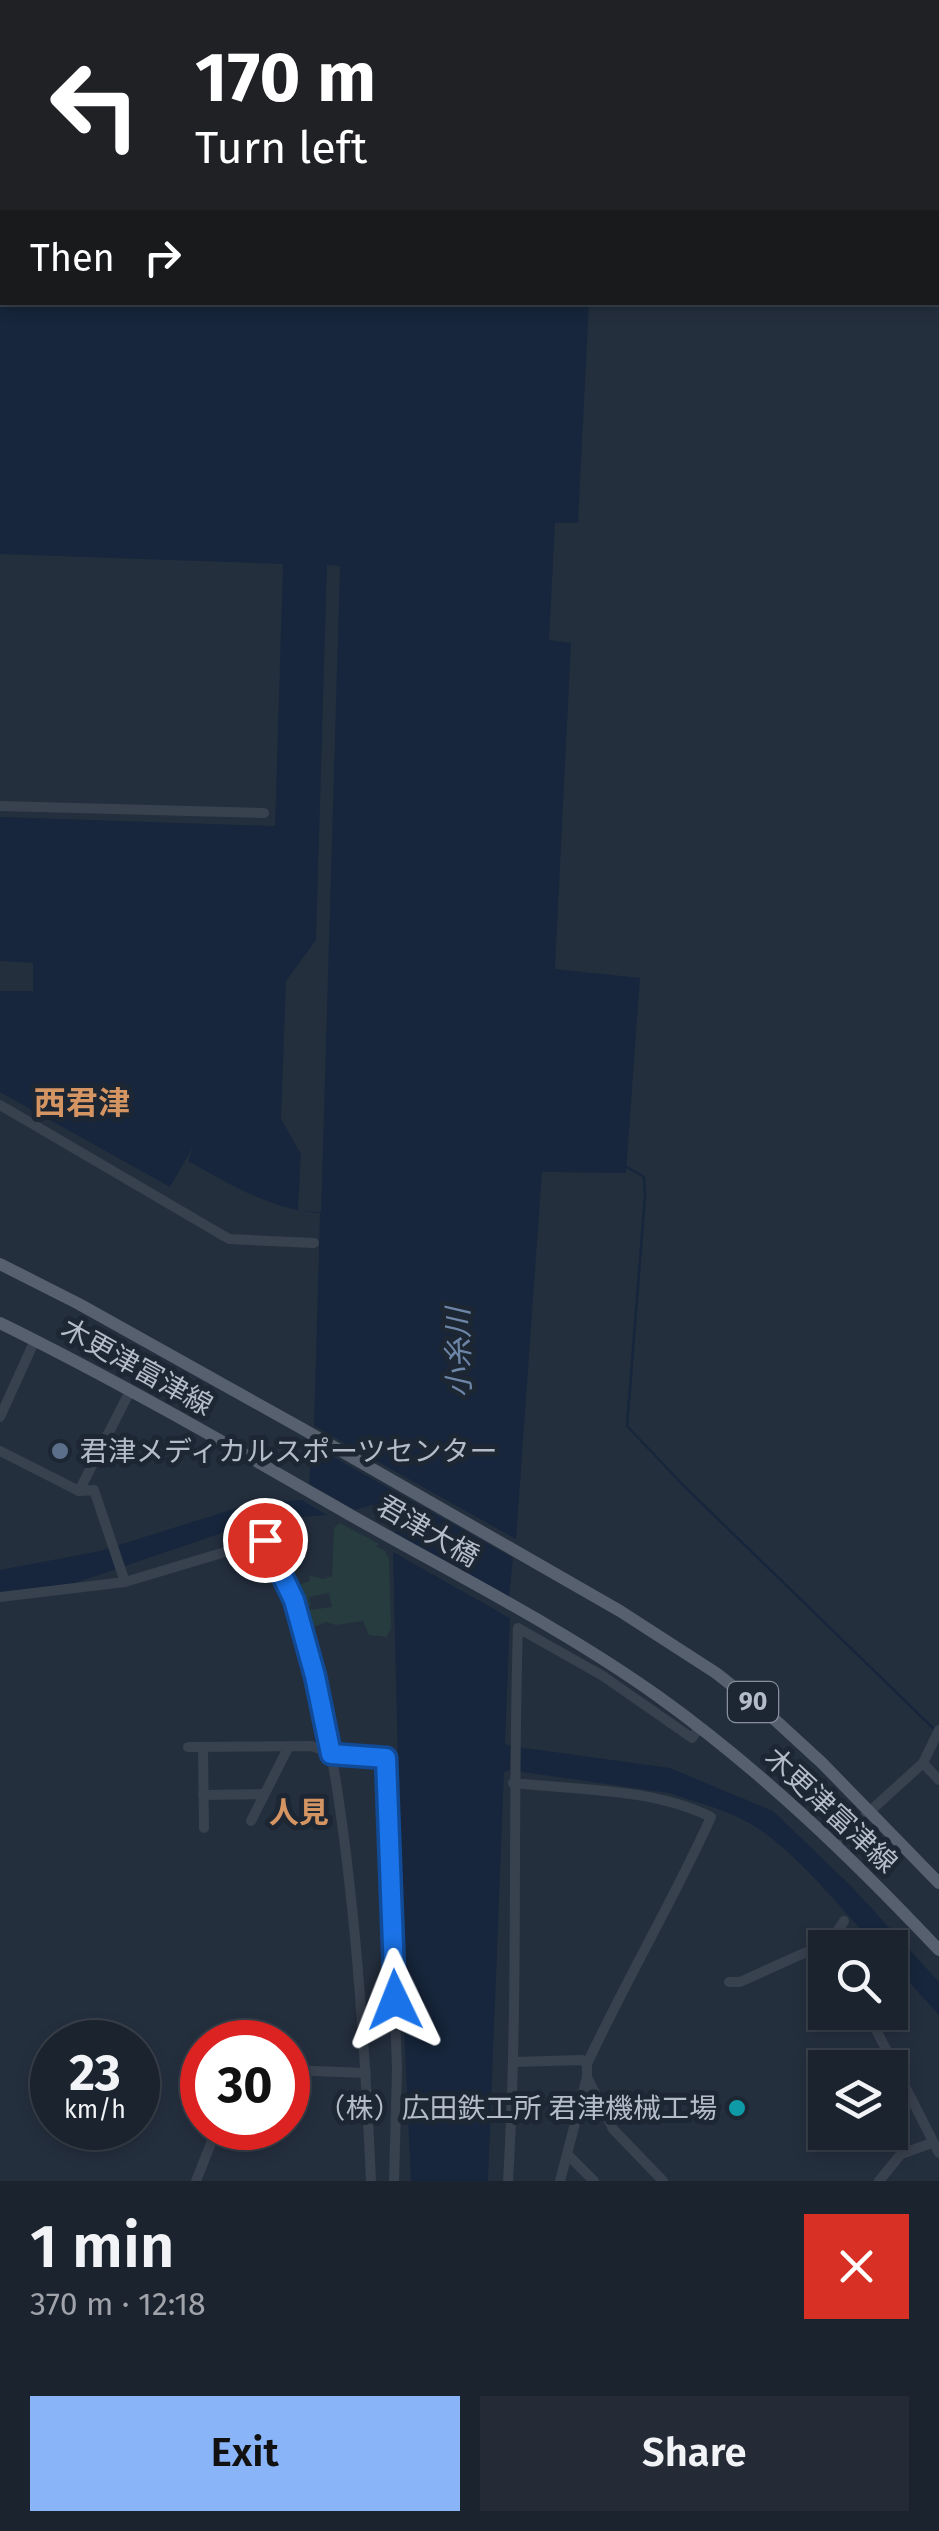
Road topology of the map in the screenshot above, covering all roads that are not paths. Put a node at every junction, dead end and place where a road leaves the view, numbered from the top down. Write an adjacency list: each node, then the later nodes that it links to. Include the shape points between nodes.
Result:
1 (0, 806): 2 (street)
2 (264, 812)
3 (0, 1105): 4 (street, via 230,1239)
4 (314, 1242)
5 (0, 1264): 10 (main road, 木更津富津線 / 90)
6 (0, 1324): 7 (main road, 木更津富津線 / 90)
7 (35, 1340): 8 (main road, 木更津富津線 / 90); 9 (street)
8 (130, 1391): 12 (main road, 木更津富津線 / 90); 13 (street)
9 (0, 1417)
10 (301, 1428): 14 (main road, 君津大橋 / 90)
11 (0, 1451): 13 (street)
12 (301, 1487): 17 (main road, 君津大橋 / 90)
13 (80, 1490): 15 (street, via 94,1490)
14 (535, 1562): 29 (main road, 木更津富津線 / 90, via 716,1673)
15 (122, 1578): 16 (street); 23 (street, via 265,1540 294,1600)
16 (0, 1597)
17 (530, 1618): 18 (main road, 木更津富津線 / 90)
18 (699, 1728): 25 (street, via 692,1738 604,1676 518,1628); 32 (main road, 木更津富津線 / 90)
19 (937, 1735): 24 (street)
20 (289, 1746): 22 (street); 23 (street); 27 (street)
21 (188, 1747): 22 (street)
22 (203, 1747): 28 (street)
23 (331, 1754): 43 (street, via 348,1863); 50 (street, via 386,1758 397,2069)
24 (922, 1763): 26 (street); 29 (street)
25 (513, 1779): 40 (street); 41 (street, via 660,1799 712,1818)
26 (939, 1780)
27 (264, 1794): 28 (street); 30 (street)
28 (204, 1795): 31 (street)
29 (870, 1809): 32 (street); 33 (main road, 木更津富津線 / 90)
30 (250, 1821)
31 (204, 1828)
32 (835, 1844): 36 (main road, 木更津富津線 / 90)
33 (939, 1884)
34 (844, 1921): 35 (street)
35 (840, 1930)
36 (939, 1950)
37 (808, 1954): 38 (street)
38 (729, 1982)
39 (876, 2030): 45 (street)
40 (515, 2062): 41 (street); 51 (street)
41 (587, 2064): 44 (street)
42 (310, 2071): 43 (street)
43 (366, 2073): 49 (street)
44 (587, 2076): 47 (street); 54 (street, via 613,2129)
45 (936, 2148): 55 (street, via 901,2154)
46 (208, 2150): 48 (street)
47 (568, 2154): 52 (street); 53 (street)
48 (196, 2181)
49 (371, 2181)
50 (394, 2181)
51 (508, 2181)
52 (560, 2181)
53 (594, 2181)
54 (664, 2181)
55 (878, 2181)

